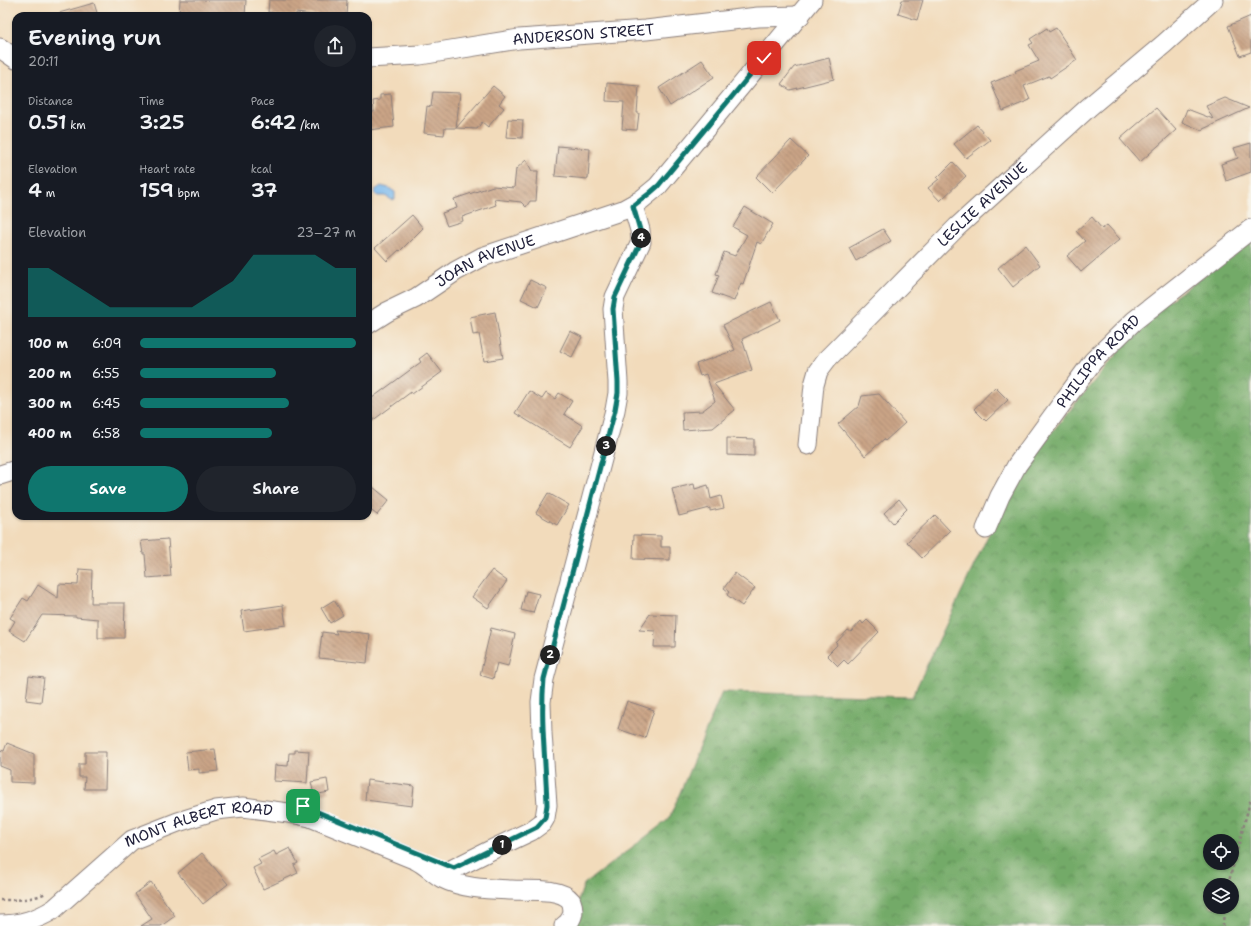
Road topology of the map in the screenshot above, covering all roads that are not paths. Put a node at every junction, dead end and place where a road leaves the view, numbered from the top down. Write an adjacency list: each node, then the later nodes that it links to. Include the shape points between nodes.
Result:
1 (812, 0): 3 (street, JOAN AVENUE)
2 (1213, 0): 10 (street, LESLIE AVENUE, via 1089,107 957,227 827,359 818,371 814,385)
3 (800, 16): 6 (street, ANDERSON STREET, via 758,17 646,30 519,38 420,55); 7 (street, JOAN AVENUE, via 658,186)
4 (0, 48): 5 (street)
5 (12, 56)
6 (372, 58)
7 (633, 206): 9 (street, JOAN AVENUE, via 482,257); 14 (street, via 641,242 615,297 613,309 618,393 544,679 541,702 546,812 542,823 531,832)
8 (1251, 229): 13 (street, PHILIPPA ROAD, via 1134,321 1093,361 1017,465)
9 (372, 322)
10 (808, 444)
11 (12, 471): 12 (street)
12 (0, 475)
13 (986, 529)
14 (441, 877): 15 (street, MONT ALBERT ROAD, via 416,860 310,817 243,807 228,808 178,822 132,840 54,909 33,921); 16 (street, MONT ALBERT ROAD, via 478,889 550,892 564,895 571,901 573,913)
15 (0, 925)
16 (564, 926)

